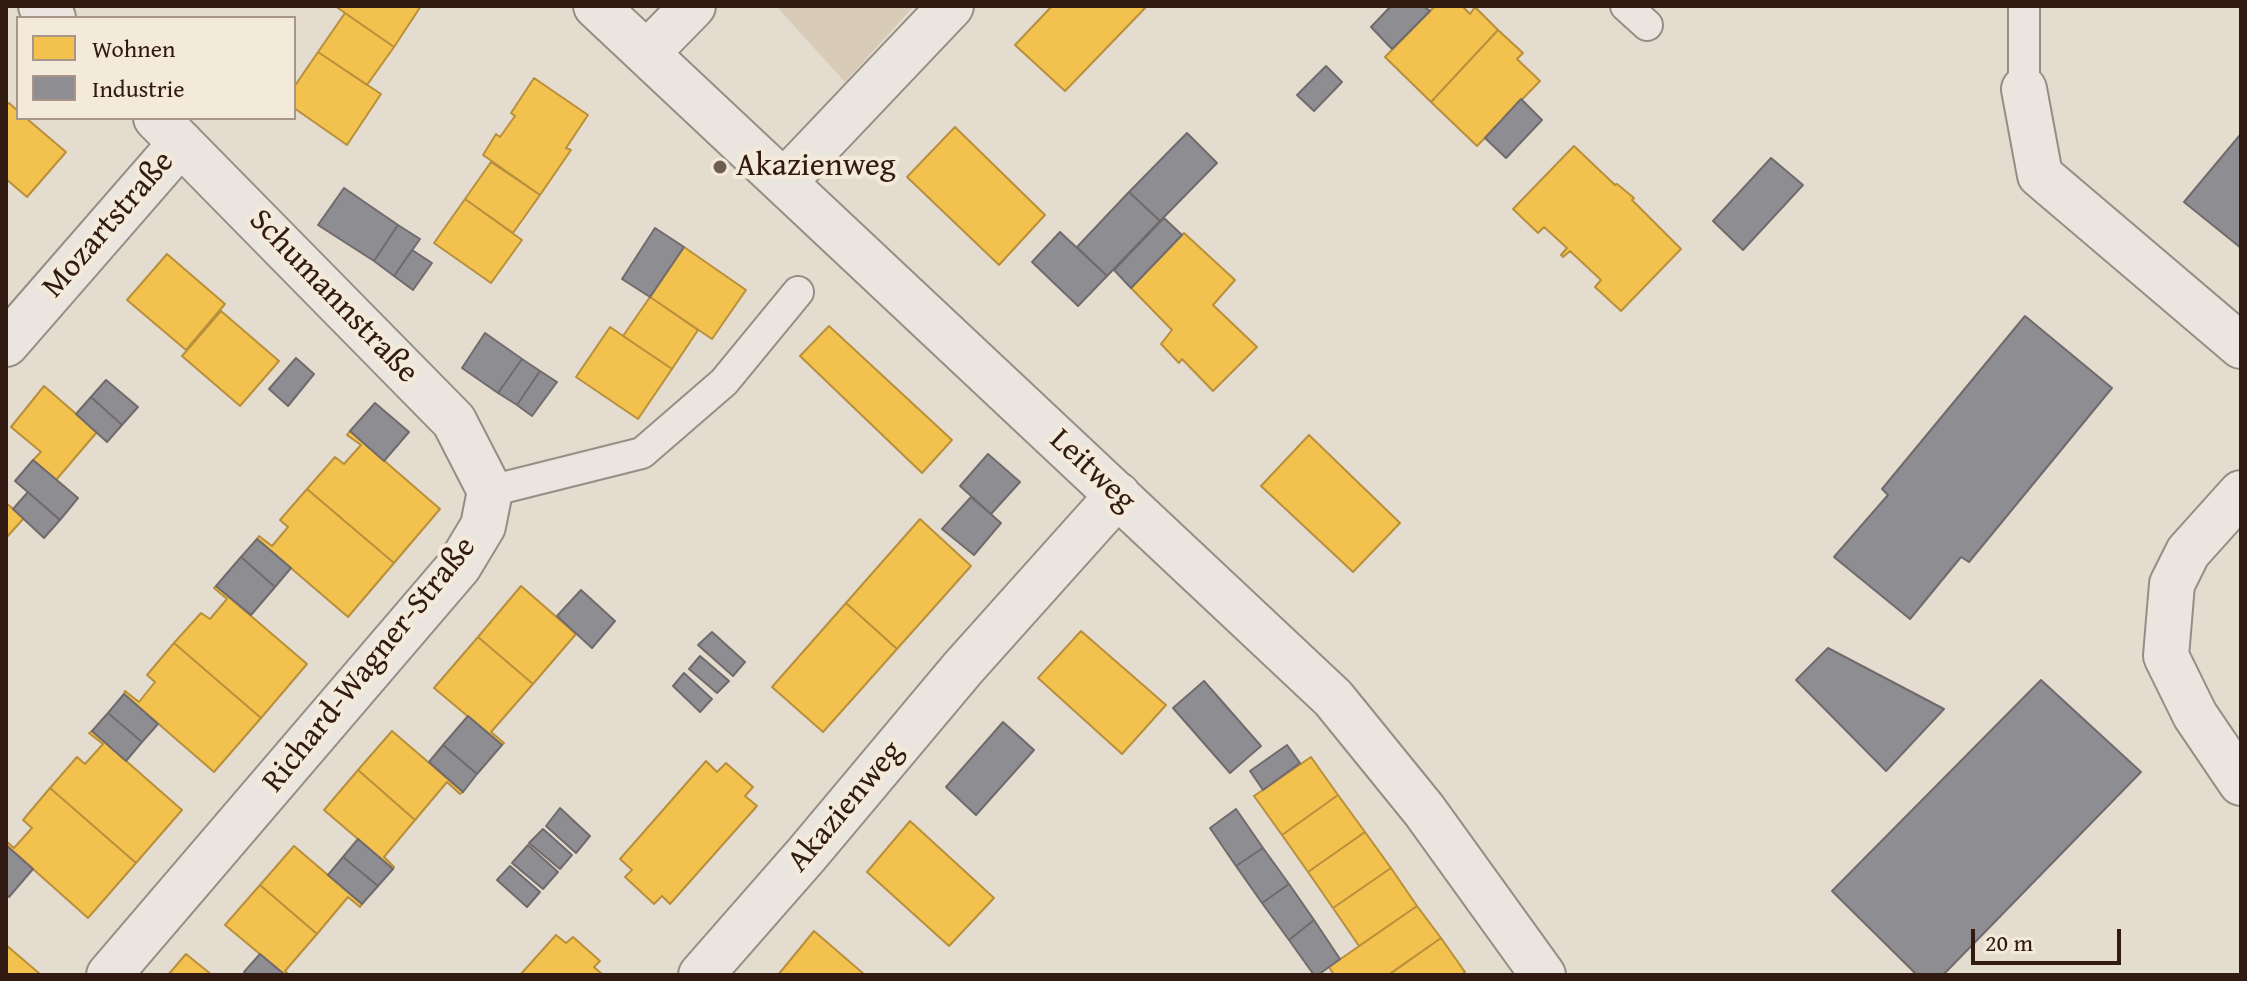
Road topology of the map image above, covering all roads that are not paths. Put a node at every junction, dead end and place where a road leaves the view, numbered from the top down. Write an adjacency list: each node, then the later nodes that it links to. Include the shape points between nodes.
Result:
1 (596, 6): 5 (street, Leitweg)
2 (693, 6): 5 (street)
3 (951, 6): 8 (street)
4 (2024, 6): 6 (lane)
5 (647, 53): 8 (street, Leitweg)
6 (2024, 89): 11 (street, via 2040,175)
7 (168, 130): 10 (street, Mozartstraße); 12 (street, Schumannstraße, via 454,421)
8 (784, 182): 14 (street, Leitweg)
9 (798, 292): 12 (lane, via 724,382 642,453)
10 (6, 344)
11 (2241, 346)
12 (490, 491): 16 (street, Richard-Wagner-Straße, via 483,526 459,566)
13 (2241, 493): 15 (street, via 2188,552 2172,584 2166,656 2195,715)
14 (1118, 495): 17 (street, Akazienweg); 18 (street, Leitweg, via 1333,698 1424,810)
15 (2241, 783)
16 (109, 975)
17 (701, 975)
18 (1543, 975)

